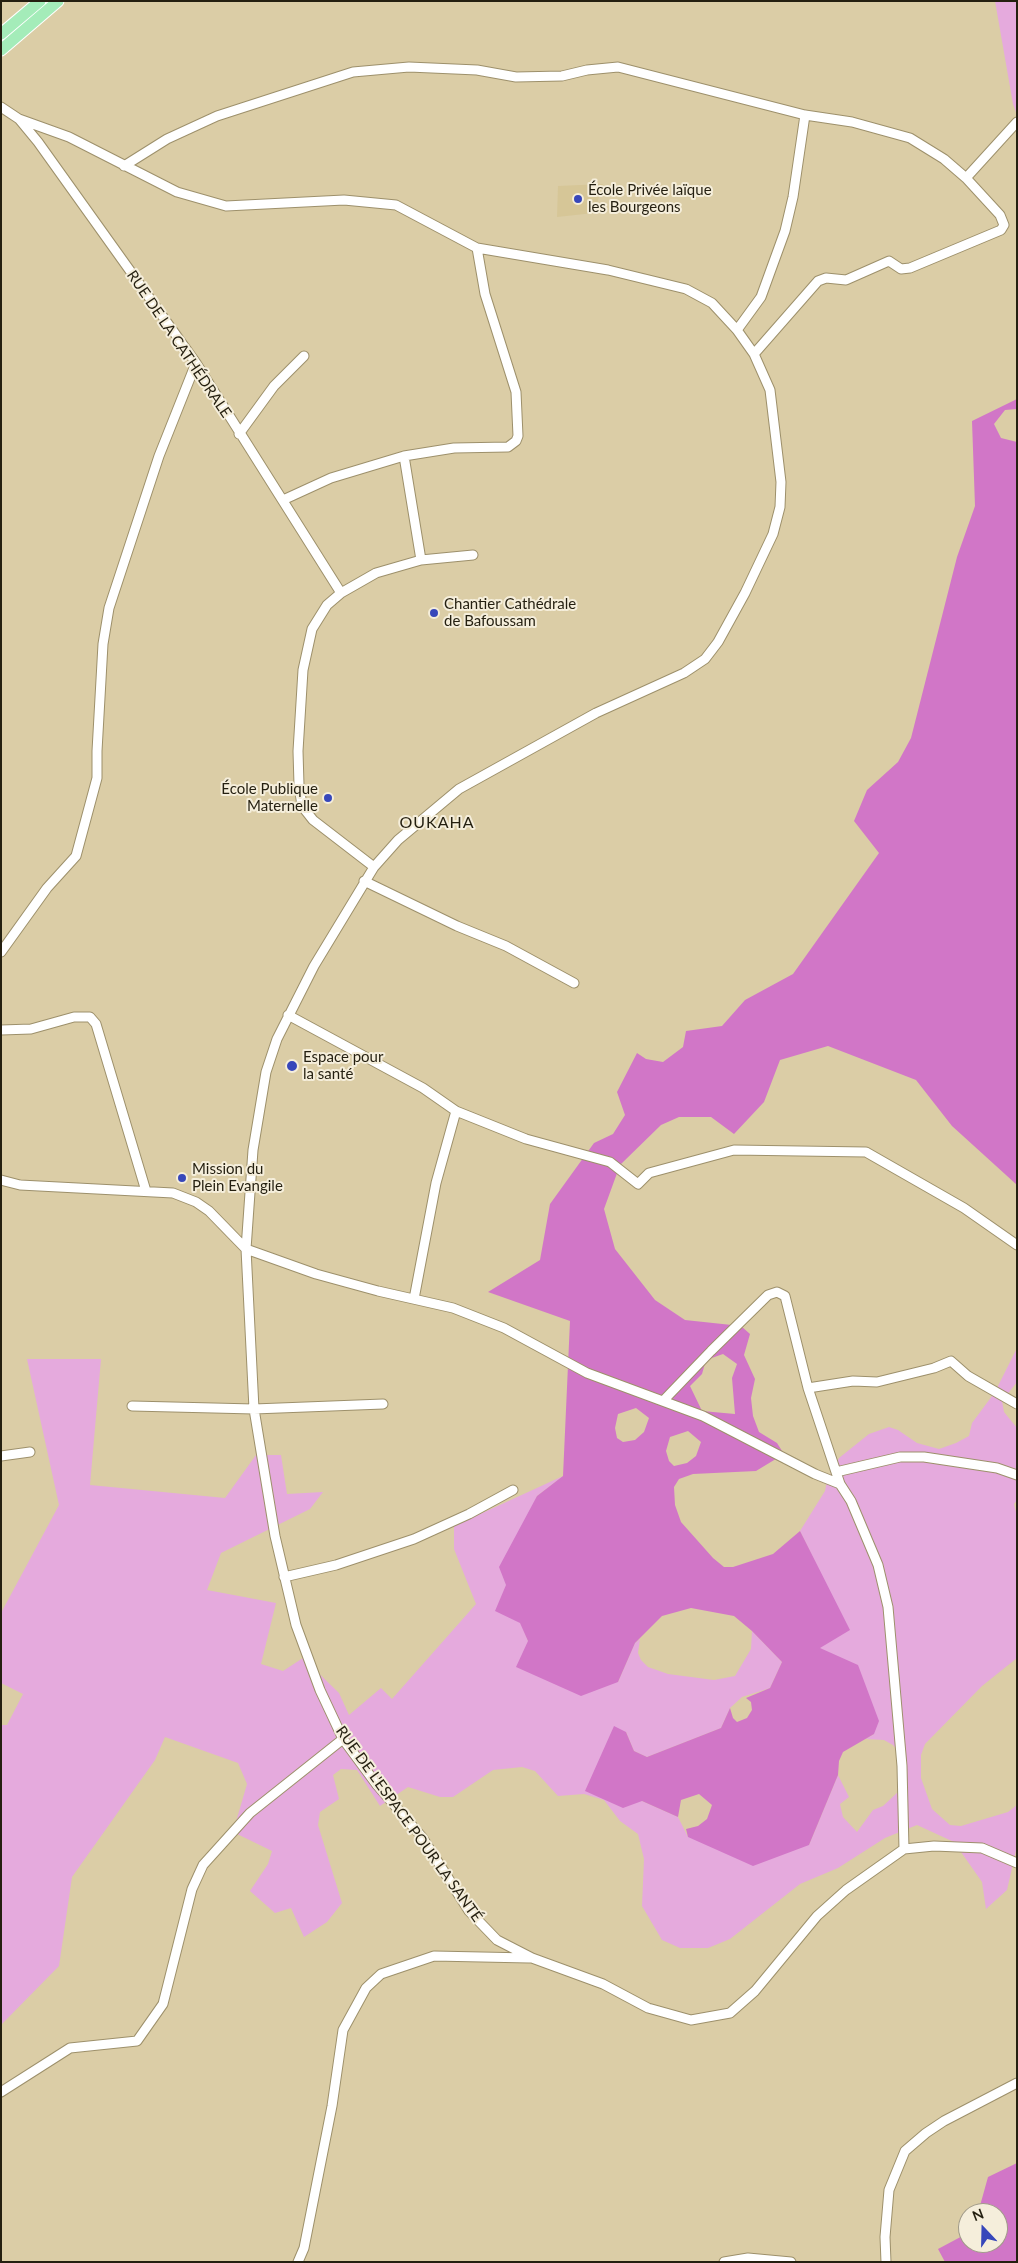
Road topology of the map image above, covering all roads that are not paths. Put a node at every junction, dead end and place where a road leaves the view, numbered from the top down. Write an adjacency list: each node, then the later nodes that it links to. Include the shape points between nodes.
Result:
1 (40, 1): 3 (main road)
2 (58, 1): 4 (main road)
3 (1, 34)
4 (1, 50)
5 (1, 107): 7 (street, RUE DE LA CATHÉDRALE)
6 (805, 115): 9 (street, via 618,67 562,76 516,77 477,70 409,67 353,72 217,116 167,139); 10 (street, via 852,122 910,138 922,143); 12 (street, via 793,197 784,231 761,297)
7 (19, 119): 9 (street, RUE DE L'ESPACE POUR LA SANTÉ, via 69,137); 15 (street, RUE DE LA CATHÉDRALE)
8 (1017, 122): 10 (street)
9 (124, 166): 11 (street, RUE DE L'ESPACE POUR LA SANTÉ, via 177,192 226,206 344,200 396,205)
10 (966, 178): 13 (street, via 1000,215 1004,225 1001,230 910,268 901,269 888,260 846,280 818,280)
11 (477, 248): 12 (street, RUE DE L'ESPACE POUR LA SANTÉ, via 608,270 686,289 712,303); 17 (street, via 484,294 516,392 518,436 508,447 454,448)
12 (737, 330): 13 (street, RUE DE L'ESPACE POUR LA SANTÉ)
13 (754, 354): 22 (street, RUE DE L'ESPACE POUR LA SANTÉ, via 770,390 782,493 773,534 718,642 705,659 684,673 596,712 459,789 398,840)
14 (304, 356): 16 (street, via 274,386)
15 (196, 363): 16 (street, RUE DE LA CATHÉDRALE); 24 (street, via 159,456 109,608 103,644 97,778 76,856 47,888)
16 (239, 434): 18 (street, RUE DE LA CATHÉDRALE)
17 (404, 456): 18 (street, via 331,478); 20 (street)
18 (283, 500): 21 (street, RUE DE LA CATHÉDRALE)
19 (473, 555): 20 (street)
20 (421, 560): 21 (street, via 376,573)
21 (341, 593): 22 (street, via 327,606 312,629 303,670 299,785 302,806 313,820)
22 (374, 867): 23 (street, RUE DE L'ESPACE POUR LA SANTÉ)
23 (364, 881): 25 (street, via 456,926 506,946); 26 (street, RUE DE L'ESPACE POUR LA SANTÉ)
24 (1, 952)
25 (574, 983)
26 (288, 1015): 28 (street, via 423,1088); 32 (street, RUE DE L'ESPACE POUR LA SANTÉ, via 276,1039 266,1072 253,1150)
27 (1, 1030): 30 (street, via 31,1029 74,1017 90,1017 96,1024)
28 (456, 1111): 31 (street, via 526,1139 610,1162 638,1184 649,1173 734,1150 866,1152 964,1208); 33 (street, via 436,1183)
29 (1, 1180): 30 (street, via 30,1186)
30 (146, 1191): 32 (street, via 172,1193 196,1202)
31 (1017, 1245)
32 (246, 1249): 33 (street, via 316,1274); 39 (street, RUE DE L'ESPACE POUR LA SANTÉ)
33 (414, 1299): 35 (street, via 453,1308 504,1328 588,1373)
34 (808, 1388): 35 (street, via 789,1305 785,1296 777,1292 768,1295 753,1309); 37 (street, via 853,1381 876,1382 951,1362 968,1376); 42 (street)
35 (664, 1402): 44 (street, via 703,1416)
36 (383, 1404): 39 (street)
37 (1017, 1404)
38 (132, 1406): 39 (street)
39 (254, 1409): 46 (street, RUE DE L'ESPACE POUR LA SANTÉ)
40 (30, 1452): 41 (street)
41 (1, 1456)
42 (836, 1472): 43 (street, via 900,1457 924,1457 997,1468); 44 (street)
43 (1017, 1476)
44 (840, 1484): 48 (street, via 851,1501 878,1565 888,1608 902,1766)
45 (513, 1490): 46 (street, via 414,1540 336,1565)
46 (284, 1577): 47 (street, RUE DE L'ESPACE POUR LA SANTÉ, via 296,1625 316,1681)
47 (343, 1739): 50 (street, RUE DE L'ESPACE POUR LA SANTÉ, via 422,1837 469,1911 497,1940); 52 (street, via 250,1813 203,1865 192,1888 164,2004 137,2041 70,2048)
48 (904, 1849): 49 (street, RUE DE L'ESPACE POUR LA SANTÉ, via 934,1846 982,1848); 50 (street, RUE DE L'ESPACE POUR LA SANTÉ, via 846,1890 817,1916 755,1991 730,2013 690,2020 648,2008 603,1984)
49 (1017, 1863)
50 (532, 1958): 53 (street, via 434,1956 381,1974 366,1988 342,2030 332,2106 304,2248)
51 (1017, 2083): 56 (street, via 944,2121 905,2151 889,2190)
52 (1, 2092)
53 (298, 2262)
54 (724, 2262): 55 (street, via 748,2258)
55 (791, 2262)
56 (886, 2262)

